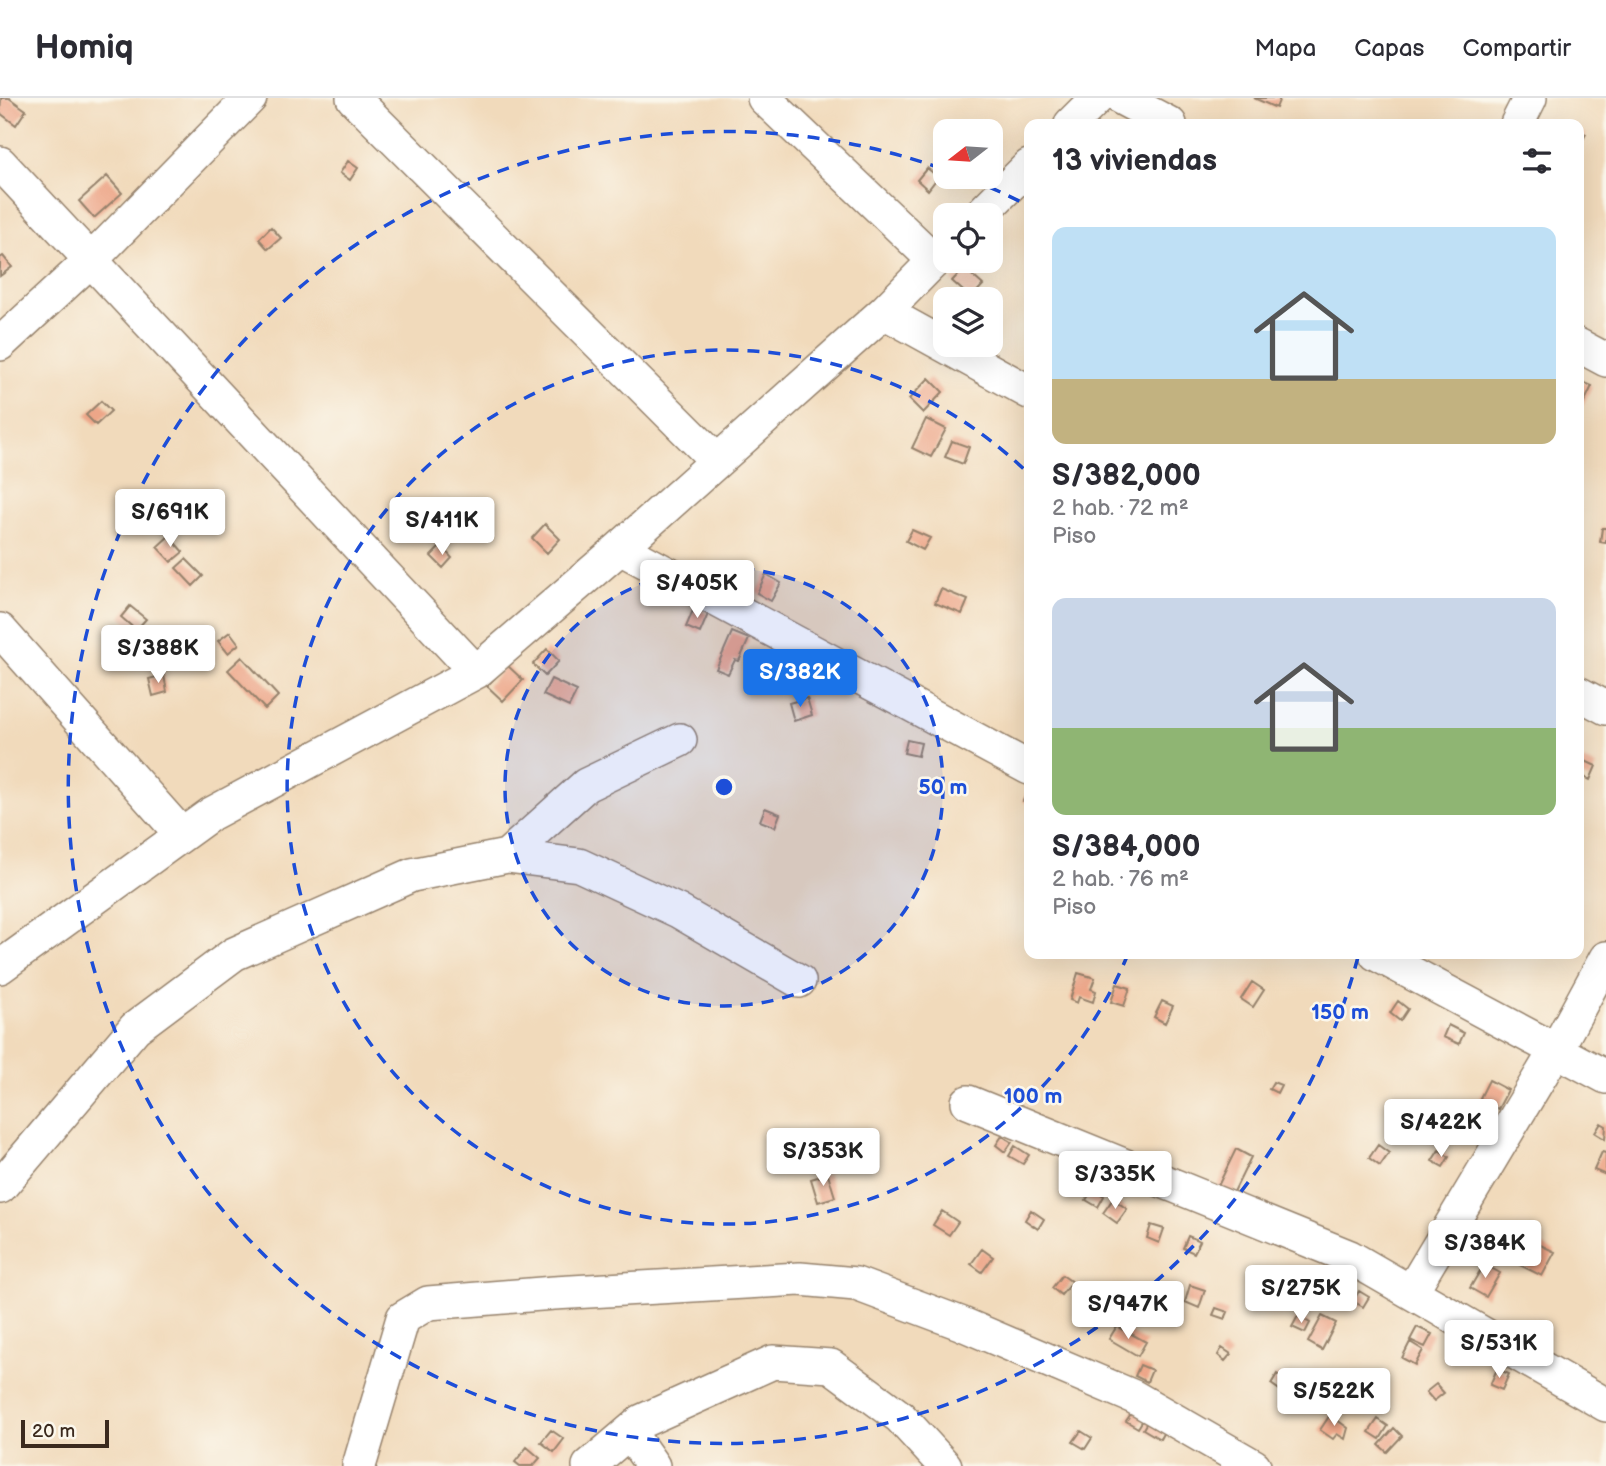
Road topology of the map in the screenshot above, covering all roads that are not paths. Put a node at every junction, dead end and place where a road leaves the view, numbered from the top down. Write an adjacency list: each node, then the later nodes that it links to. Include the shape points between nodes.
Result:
1 (250, 98): 14 (street)
2 (353, 98): 21 (street)
3 (764, 98): 13 (street)
4 (1097, 98): 7 (street)
5 (1121, 98): 8 (street)
6 (1530, 98): 9 (street)
7 (1076, 119)
8 (1161, 119)
9 (1520, 119)
10 (0, 163): 14 (street)
11 (1024, 171): 12 (street)
12 (992, 203)
13 (933, 250)
14 (92, 260): 17 (street); 24 (street)
15 (933, 263): 16 (street)
16 (884, 312): 20 (street); 21 (street)
17 (0, 344)
18 (1584, 348): 19 (street)
19 (1606, 360)
20 (1024, 388)
21 (717, 461): 22 (street)
22 (620, 548): 24 (street); 28 (street)
23 (0, 630): 29 (street)
24 (476, 672): 29 (street, via 211,814)
25 (1584, 696): 26 (street)
26 (1606, 708)
27 (680, 740): 30 (street, via 586,785)
28 (1024, 765)
29 (182, 835): 33 (street)
30 (507, 856): 34 (street, via 579,865 678,911); 38 (street, via 412,875 234,954 135,1028)
31 (1606, 957): 35 (street)
32 (1385, 959): 35 (street)
33 (0, 968)
34 (799, 981)
35 (1556, 1050): 36 (street); 39 (street)
36 (1606, 1077)
37 (968, 1102): 39 (street, via 1350,1257)
38 (0, 1187)
39 (1411, 1292): 40 (street)
40 (1606, 1405)
41 (628, 1432): 43 (street); 44 (street); 45 (street, via 642,1421 773,1362 831,1366 900,1417)
42 (359, 1466): 46 (street, via 403,1318 428,1303 800,1279 856,1284 960,1323 1134,1397)
43 (589, 1466)
44 (653, 1466)
45 (945, 1466)
46 (1254, 1466)

